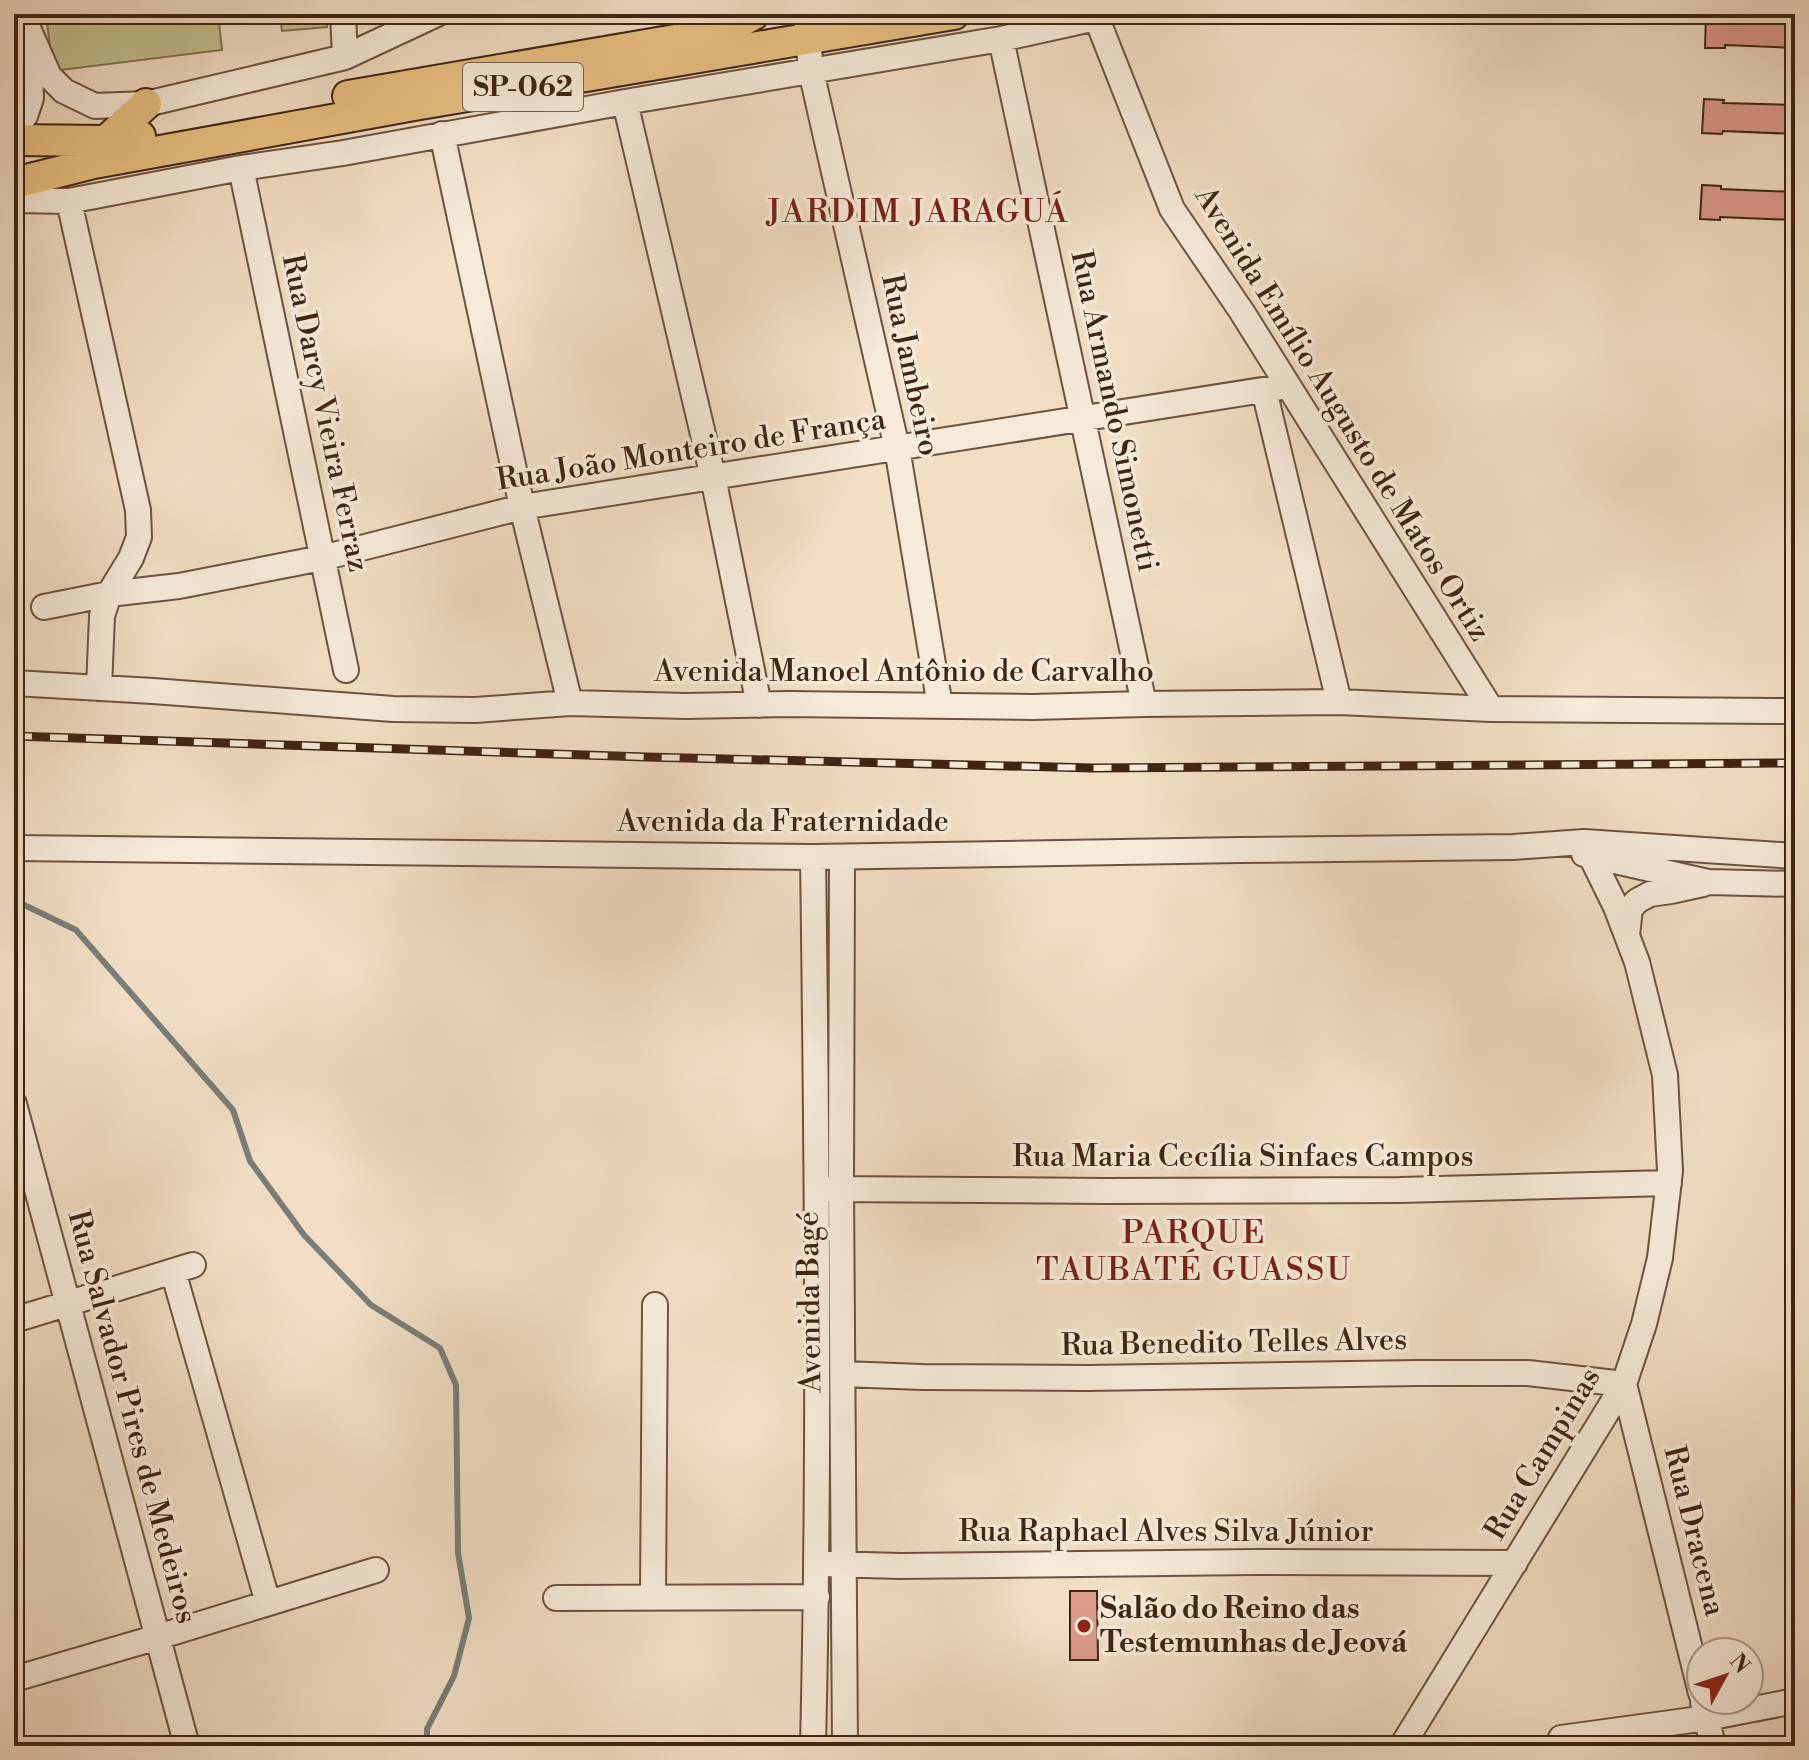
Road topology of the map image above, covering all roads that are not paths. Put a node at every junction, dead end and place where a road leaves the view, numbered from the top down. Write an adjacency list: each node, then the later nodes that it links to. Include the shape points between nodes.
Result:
1 (343, 14): 9 (street)
2 (437, 14): 9 (street)
3 (754, 14): 16 (main road, SP-062, via 722,32 411,84 144,136)
4 (954, 14): 7 (main road, SP-062)
5 (1095, 16): 8 (street); 21 (street, Avenida Emílio Augusto de Matos Ortiz, via 1172,209 1242,312)
6 (27, 21): 12 (street, via 49,76 64,91 95,106); 13 (street, via 31,98 25,116)
7 (807, 27): 10 (street, Rua Jambeiro); 16 (main road, SP-062, via 414,105)
8 (1001, 39): 10 (street); 22 (street, Rua Armando Simonetti)
9 (345, 57): 12 (street)
10 (811, 71): 11 (street); 23 (street, Rua Jambeiro)
11 (625, 102): 14 (street); 24 (street)
12 (146, 104): 16 (main road)
13 (14, 125)
14 (442, 134): 17 (street); 25 (street)
15 (14, 140): 16 (main road, SP-062)
16 (100, 152): 18 (main road, SP-062)
17 (241, 168): 20 (street); 26 (street, Rua Darcy Vieira Ferraz)
18 (14, 183)
19 (14, 200): 20 (street)
20 (69, 201): 27 (street, via 138,510 139,537)
21 (1276, 388): 22 (street, Rua João Monteiro de França); 32 (street); 37 (street, Avenida Emílio Augusto de Matos Ortiz)
22 (1082, 419): 23 (street, Rua João Monteiro de França); 34 (street, Rua Armando Simonetti)
23 (897, 448): 24 (street, Rua João Monteiro de França); 36 (street, Rua Jambeiro)
24 (713, 477): 25 (street, Rua João Monteiro de França); 35 (street)
25 (522, 507): 26 (street, Rua João Monteiro de França); 33 (street)
26 (322, 558): 27 (street, Rua João Monteiro de França); 29 (street, Rua Darcy Vieira Ferraz)
27 (109, 594): 28 (street, Rua João Monteiro de França); 31 (street, via 102,616)
28 (44, 607)
29 (346, 670)
30 (14, 683): 31 (street, Avenida Manoel Antônio de Carvalho)
31 (99, 688): 33 (street, Avenida Manoel Antônio de Carvalho, via 393,709)
32 (1339, 702): 34 (street, Avenida Manoel Antônio de Carvalho); 37 (street, Avenida Manoel Antônio de Carvalho)
33 (570, 703): 35 (street, Avenida Manoel Antônio de Carvalho)
34 (1144, 704): 36 (street, Avenida Manoel Antônio de Carvalho)
35 (759, 705): 36 (street, Avenida Manoel Antônio de Carvalho)
36 (940, 706)
37 (1491, 709): 38 (street, Avenida Manoel Antônio de Carvalho)
38 (1795, 711)
39 (14, 848): 43 (street, Avenida da Fraternidade)
40 (1588, 849): 41 (street, Avenida da Fraternidade); 44 (street, Avenida da Fraternidade, via 1551,845); 45 (street, Avenida da Fraternidade); 48 (street, Rua Campinas)
41 (1762, 854): 42 (street, Avenida da Fraternidade); 45 (street, via 1682,858)
42 (1795, 856)
43 (813, 857): 44 (street, Avenida da Fraternidade); 52 (street, Avenida Bagé)
44 (842, 857): 52 (street, Avenida Bagé)
45 (1644, 867): 46 (street, Avenida da Fraternidade); 48 (street)
46 (1708, 882): 47 (street, Avenida da Fraternidade); 49 (street, via 1637,901 1630,909)
47 (1795, 884)
48 (1616, 907): 49 (street, Rua Campinas)
49 (1627, 935): 51 (street, Rua Campinas, via 1665,1075)
50 (14, 1104): 53 (street, Rua Salvador Pires de Medeiros)
51 (1669, 1183): 52 (street, Rua Maria Cecília Sinfaes Campos, via 1400,1190); 57 (street, Rua Campinas, via 1660,1258)
52 (829, 1189): 56 (street, Avenida Bagé); 59 (street, Avenida Bagé)
53 (69, 1304): 55 (street); 65 (street, via 183,1268); 67 (street, Rua Salvador Pires de Medeiros)
54 (655, 1305): 62 (street)
55 (14, 1320)
56 (843, 1374): 57 (street, Rua Benedito Telles Alves, via 1087,1378 1528,1373); 60 (street, Avenida Bagé)
57 (1624, 1384): 58 (street, Rua Campinas); 66 (street, Rua Dracena)
58 (1515, 1563): 60 (street, Rua Raphael Alves Silva Júnior); 77 (street, Rua Campinas)
59 (817, 1564): 60 (street, Rua Raphael Alves Silva Júnior); 63 (street, Avenida Bagé)
60 (844, 1565): 76 (street, Avenida Bagé)
61 (376, 1570): 65 (street)
62 (653, 1596): 63 (street); 64 (street)
63 (817, 1597): 75 (street, Avenida Bagé)
64 (556, 1598)
65 (268, 1603): 67 (street)
66 (1687, 1636)
67 (158, 1637): 68 (street); 74 (street, Rua Salvador Pires de Medeiros)
68 (14, 1679)
69 (1795, 1701): 70 (street)
70 (1765, 1704)
71 (1685, 1713): 73 (street)
72 (1707, 1716): 78 (street)
73 (1561, 1738)
74 (187, 1746)
75 (813, 1746)
76 (845, 1746)
77 (1402, 1746)
78 (1713, 1746)

